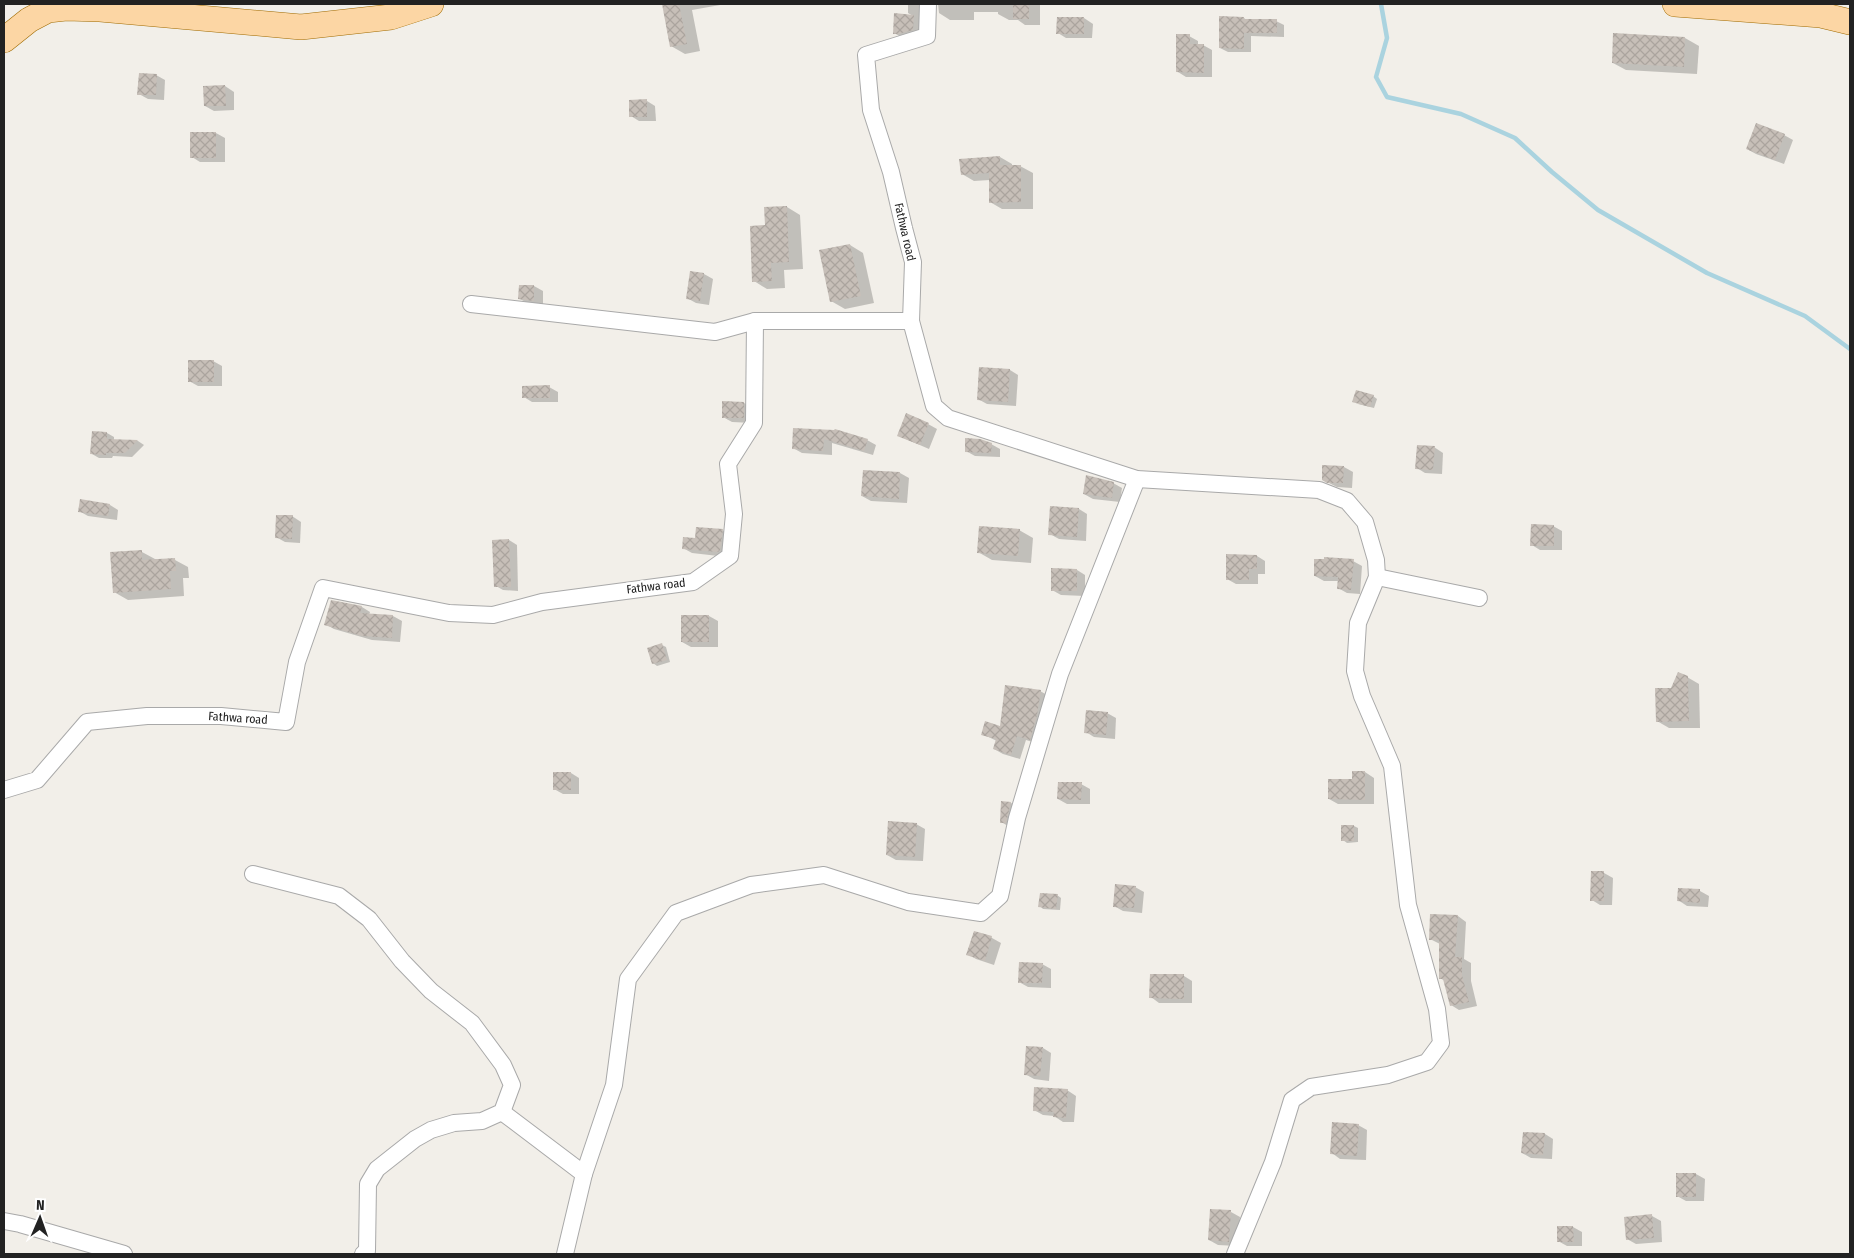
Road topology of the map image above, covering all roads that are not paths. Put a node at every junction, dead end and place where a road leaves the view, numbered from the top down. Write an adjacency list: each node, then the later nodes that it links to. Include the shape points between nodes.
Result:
1 (431, 4): 4 (main road, via 391,17 301,27)
2 (928, 4): 9 (street, Fathwa road, via 926,36 866,55 871,110 891,172 913,262)
3 (1675, 4): 5 (main road, via 1821,15)
4 (100, 6): 6 (main road, via 48,10 28,20)
5 (1850, 22)
6 (4, 40)
7 (471, 304): 8 (street, via 715,332)
8 (756, 321): 9 (street); 13 (street, Fathwa road, via 754,424 728,464 734,514 730,556 693,582 542,602 492,615 449,613 323,588 297,662 286,722 221,716 147,716 87,722 37,780)
9 (911, 321): 10 (street, via 934,406 948,418)
10 (1137, 479): 11 (street, via 1319,490 1347,501 1365,522 1376,560); 16 (street, via 1060,674 1017,818 1000,896 981,912 908,902 824,875 750,885 676,913 628,979 614,1085)
11 (1377, 577): 12 (street); 21 (street, via 1358,623 1355,671 1362,696 1392,766 1408,905 1437,1009 1441,1042 1427,1062 1388,1075 1311,1087 1292,1100 1274,1162)
12 (1479, 598)
13 (4, 790)
14 (253, 874): 15 (street, via 339,896 369,919 431,991 472,1023 503,1065 512,1085)
15 (502, 1112): 16 (street); 19 (street, via 482,1121 454,1123 431,1130 377,1169 368,1184 366,1251)
16 (584, 1174): 20 (street)
17 (4, 1221): 18 (street)
18 (124, 1254)
19 (363, 1254)
20 (565, 1254)
21 (1235, 1254)

